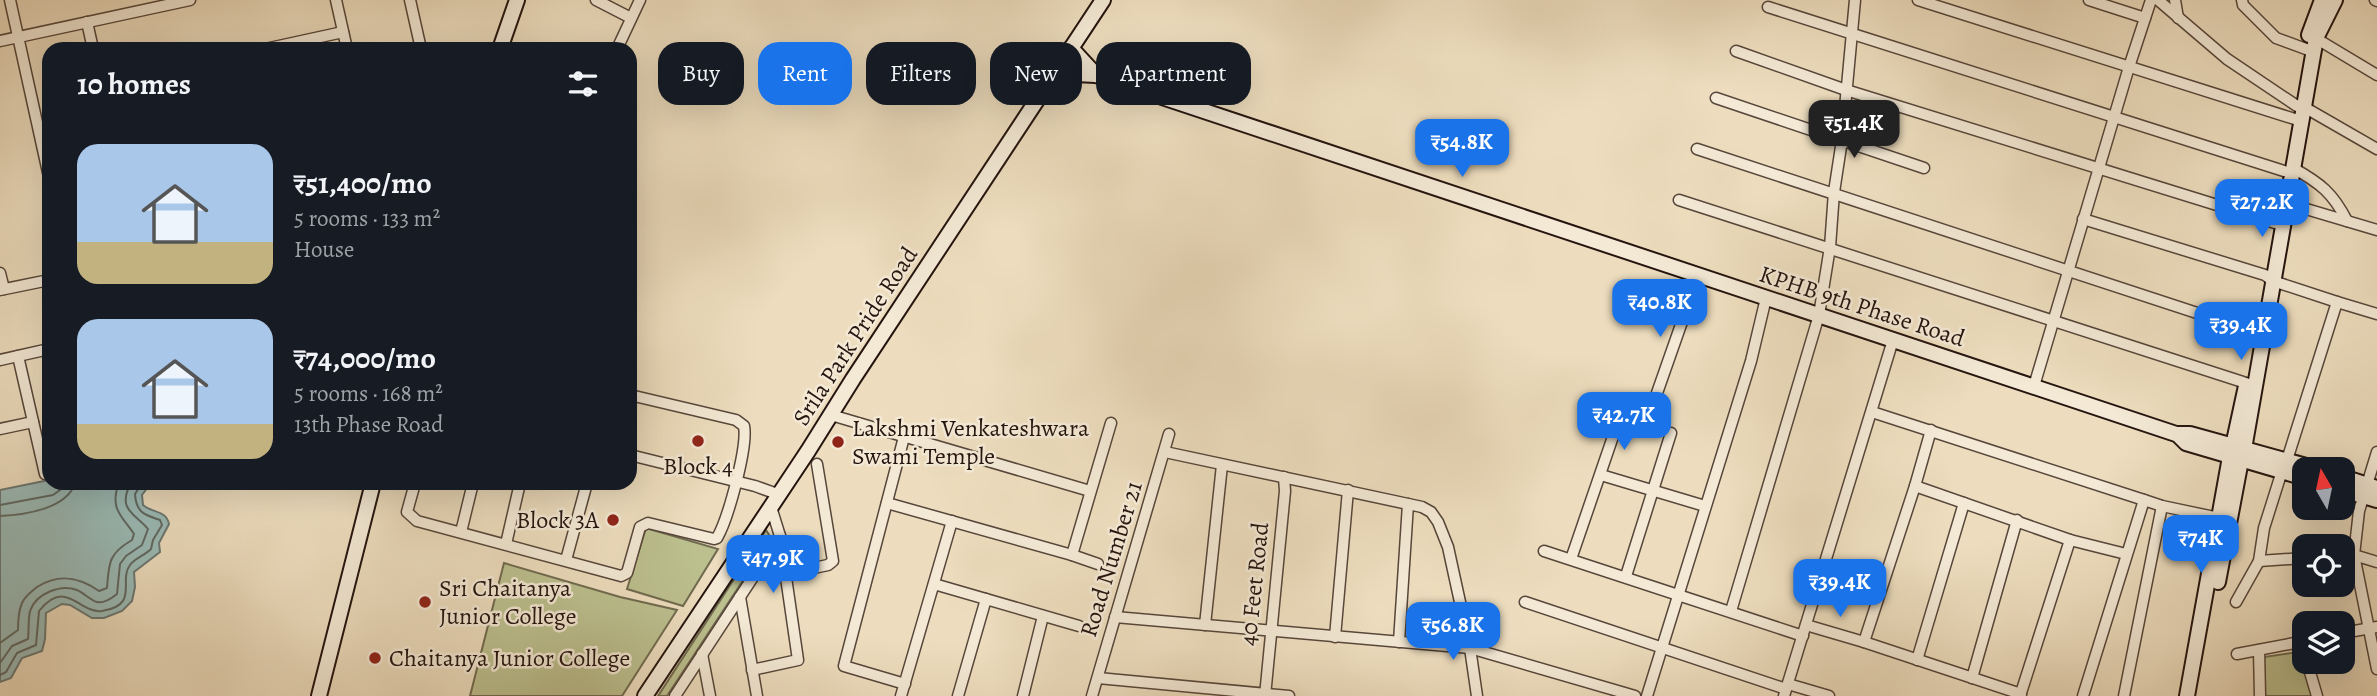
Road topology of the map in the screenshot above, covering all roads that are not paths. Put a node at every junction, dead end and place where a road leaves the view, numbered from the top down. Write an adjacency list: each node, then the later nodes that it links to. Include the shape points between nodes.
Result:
1 (10, 0): 25 (street)
2 (190, 0): 22 (street)
3 (336, 0): 23 (street)
4 (410, 0): 30 (street)
5 (517, 0): 31 (street)
6 (596, 0): 19 (street)
7 (640, 0): 19 (street)
8 (1103, 0): 33 (street, Srila Park Pride Road)
9 (1855, 0): 24 (street)
10 (1918, 0): 37 (street)
11 (2089, 0): 20 (street)
12 (2151, 0): 20 (street)
13 (2158, 0): 21 (street)
14 (2175, 0): 21 (street)
15 (2242, 0): 34 (street, via 2276,38)
16 (2322, 0): 34 (street)
17 (2335, 0): 34 (street)
18 (1768, 7): 24 (street)
19 (631, 18): 32 (street)
20 (2145, 18): 37 (street)
21 (2178, 18): 45 (street)
22 (87, 22): 25 (street); 27 (street)
23 (343, 32): 28 (street); 29 (street)
24 (1852, 35): 41 (street); 46 (street)
25 (18, 37): 26 (street); 48 (street)
26 (0, 41)
27 (91, 42)
28 (297, 42)
29 (345, 42)
30 (419, 42)
31 (502, 42)
32 (620, 42)
33 (1075, 42)
34 (2311, 44): 40 (street); 45 (street)
35 (1735, 51): 41 (street)
36 (1082, 60): 39 (street, KPHB 9th Phase Road)
37 (2129, 68): 45 (street); 46 (street)
38 (1082, 74): 39 (street, KPHB 9th Phase Road)
39 (1096, 75)
40 (2377, 75)
41 (1846, 90): 47 (street); 52 (street)
42 (1716, 98): 47 (street)
43 (1033, 105): 83 (street, Srila Park Pride Road)
44 (1186, 105): 64 (street, KPHB 9th Phase Road)
45 (2299, 113): 50 (street); 53 (street)
46 (2114, 117): 52 (street); 53 (street)
47 (1842, 140): 51 (street); 54 (street)
48 (42, 145)
49 (1697, 149): 54 (street)
50 (2377, 149)
51 (1924, 168)
52 (2098, 169): 57 (street); 59 (street)
53 (2288, 169): 56 (street); 58 (street, via 2320,183); 59 (street)
54 (1834, 192): 61 (street); 62 (street)
55 (1679, 200): 61 (street)
56 (2286, 203): 58 (street); 65 (street)
57 (2083, 219): 62 (street); 65 (street)
58 (2347, 221): 60 (street)
59 (2275, 223): 65 (street)
60 (2377, 230)
61 (1830, 247): 71 (street); 72 (street)
62 (2068, 270): 72 (street); 73 (street)
63 (0, 273): 67 (street)
64 (1699, 276): 68 (street, KPHB 9th Phase Road); 82 (street)
65 (2269, 278): 69 (street); 73 (street); 94 (street)
66 (42, 281): 67 (street)
67 (2, 290)
68 (1766, 298): 71 (street, KPHB 9th Phase Road); 120 (street)
69 (2337, 302): 70 (street); 99 (street)
70 (2377, 314)
71 (1819, 316): 74 (street, KPHB 9th Phase Road); 149 (street)
72 (2054, 320): 78 (street); 79 (street)
73 (2255, 332): 78 (street)
74 (1893, 340): 79 (street, KPHB 9th Phase Road); 81 (street)
75 (42, 351): 76 (street)
76 (18, 356): 77 (street); 85 (street)
77 (0, 359)
78 (2246, 383): 94 (street)
79 (2034, 386): 94 (street, KPHB 9th Phase Road, via 2176,433 2186,443 2200,442)
80 (637, 396): 104 (street, via 736,420 744,426)
81 (1872, 412): 88 (street); 153 (street)
82 (1650, 413)
83 (831, 415): 91 (street); 116 (street, Srila Park Pride Road)
84 (1619, 419): 102 (street)
85 (33, 422): 87 (street); 96 (street)
86 (1111, 423): 113 (street)
87 (0, 429)
88 (1931, 430): 105 (street); 115 (street)
89 (1671, 433): 112 (street)
90 (1169, 434): 92 (street, Road Number 21)
91 (904, 438): 113 (street); 118 (street)
92 (1166, 452): 98 (street); 151 (street, Road Number 21)
93 (2377, 452): 114 (street)
94 (2237, 453): 99 (street, KPHB 9th Phase Road); 122 (street); 196 (street)
95 (637, 457): 104 (street)
96 (42, 461)
97 (817, 464): 141 (street, via 833,561)
98 (1222, 464): 103 (street); 152 (street)
99 (2284, 466): 100 (street, KPHB 9th Phase Road); 101 (street, KPHB 9th Phase Road); 137 (street, via 2264,528)
100 (2292, 467)
101 (2292, 471)
102 (1601, 475): 112 (street); 134 (street)
103 (1284, 477): 111 (street); 156 (street, 40 Feet Road)
104 (736, 482): 116 (street, via 755,486); 136 (street, via 717,538 648,523 640,527 624,575)
105 (1915, 486): 117 (street); 161 (street)
106 (371, 490): 179 (street)
107 (413, 490): 125 (street, via 410,516)
108 (471, 490): 125 (street)
109 (518, 490): 129 (street)
110 (585, 490): 136 (street)
111 (1348, 490): 119 (street); 159 (street)
112 (1654, 490): 120 (street); 142 (street)
113 (1090, 491): 132 (street)
114 (2371, 492): 126 (street, via 2359,511)
115 (2144, 500): 121 (street); 131 (street)
116 (775, 501): 127 (street); 180 (street, Srila Park Pride Road)
117 (1964, 502): 123 (street); 168 (street)
118 (887, 503): 124 (street); 174 (street, via 844,666)
119 (1408, 503): 160 (street); 164 (street, via 1431,512 1438,522 1448,547)
120 (1705, 506): 144 (street)
121 (2162, 506): 122 (street); 194 (street)
122 (2219, 518): 195 (street)
123 (2017, 520): 128 (street); 173 (street)
124 (953, 521): 132 (street); 143 (street)
125 (461, 532): 129 (street)
126 (2354, 534)
127 (780, 536): 141 (street); 145 (street)
128 (2070, 540): 131 (street); 178 (street)
129 (506, 544): 136 (street)
130 (1544, 551): 134 (street)
131 (2126, 554): 193 (street)
132 (1072, 555): 139 (street)
133 (2355, 556): 138 (street)
134 (1571, 559): 142 (street)
135 (2292, 559): 137 (street)
136 (566, 561)
137 (2259, 561): 148 (street)
138 (2377, 562)
139 (1098, 564)
140 (2355, 573): 155 (street)
141 (785, 574): 170 (street, via 798,660)
142 (1626, 576): 144 (street)
143 (934, 584): 146 (street); 174 (street)
144 (1679, 595): 149 (street); 163 (street)
145 (740, 597): 166 (street); 170 (street)
146 (986, 599): 150 (street); 185 (street)
147 (1525, 602): 163 (street)
148 (2236, 602)
149 (1731, 611): 158 (street)
150 (1043, 616): 154 (street); 186 (street)
151 (1115, 617): 152 (street); 172 (street, Road Number 21)
152 (1205, 625): 156 (street)
153 (1806, 625): 158 (street); 161 (street)
154 (1079, 626)
155 (2373, 627): 157 (street); 169 (street)
156 (1271, 631): 159 (street); 177 (street, 40 Feet Road)
157 (2355, 631)
158 (1803, 636): 175 (street)
159 (1335, 637): 160 (street)
160 (1399, 642): 164 (street)
161 (1864, 642): 168 (street)
162 (2292, 644): 165 (street)
163 (1662, 647): 175 (street); 191 (street)
164 (1469, 648): 176 (street); 189 (street)
165 (2259, 650): 167 (street); 197 (street)
166 (702, 654): 181 (street); 182 (street)
167 (2237, 654)
168 (1917, 660): 173 (street)
169 (2377, 669)
170 (752, 670): 183 (street)
171 (2311, 674): 198 (street)
172 (1098, 678): 177 (street); 187 (street, Road Number 21)
173 (1972, 678): 178 (street)
174 (905, 684): 184 (street)
175 (1786, 690): 192 (street)
176 (1607, 692): 190 (street)
177 (1265, 695): 188 (street)
178 (2020, 695)
179 (320, 696)
180 (645, 696)
181 (675, 696)
182 (710, 696)
183 (757, 696)
184 (901, 696)
185 (958, 696)
186 (1023, 696)
187 (1092, 696)
188 (1289, 696)
189 (1477, 696)
190 (1635, 696)
191 (1647, 696)
192 (1829, 696)
193 (2083, 696)
194 (2124, 696)
195 (2187, 696)
196 (2197, 696)
197 (2260, 696)
198 (2317, 696)

